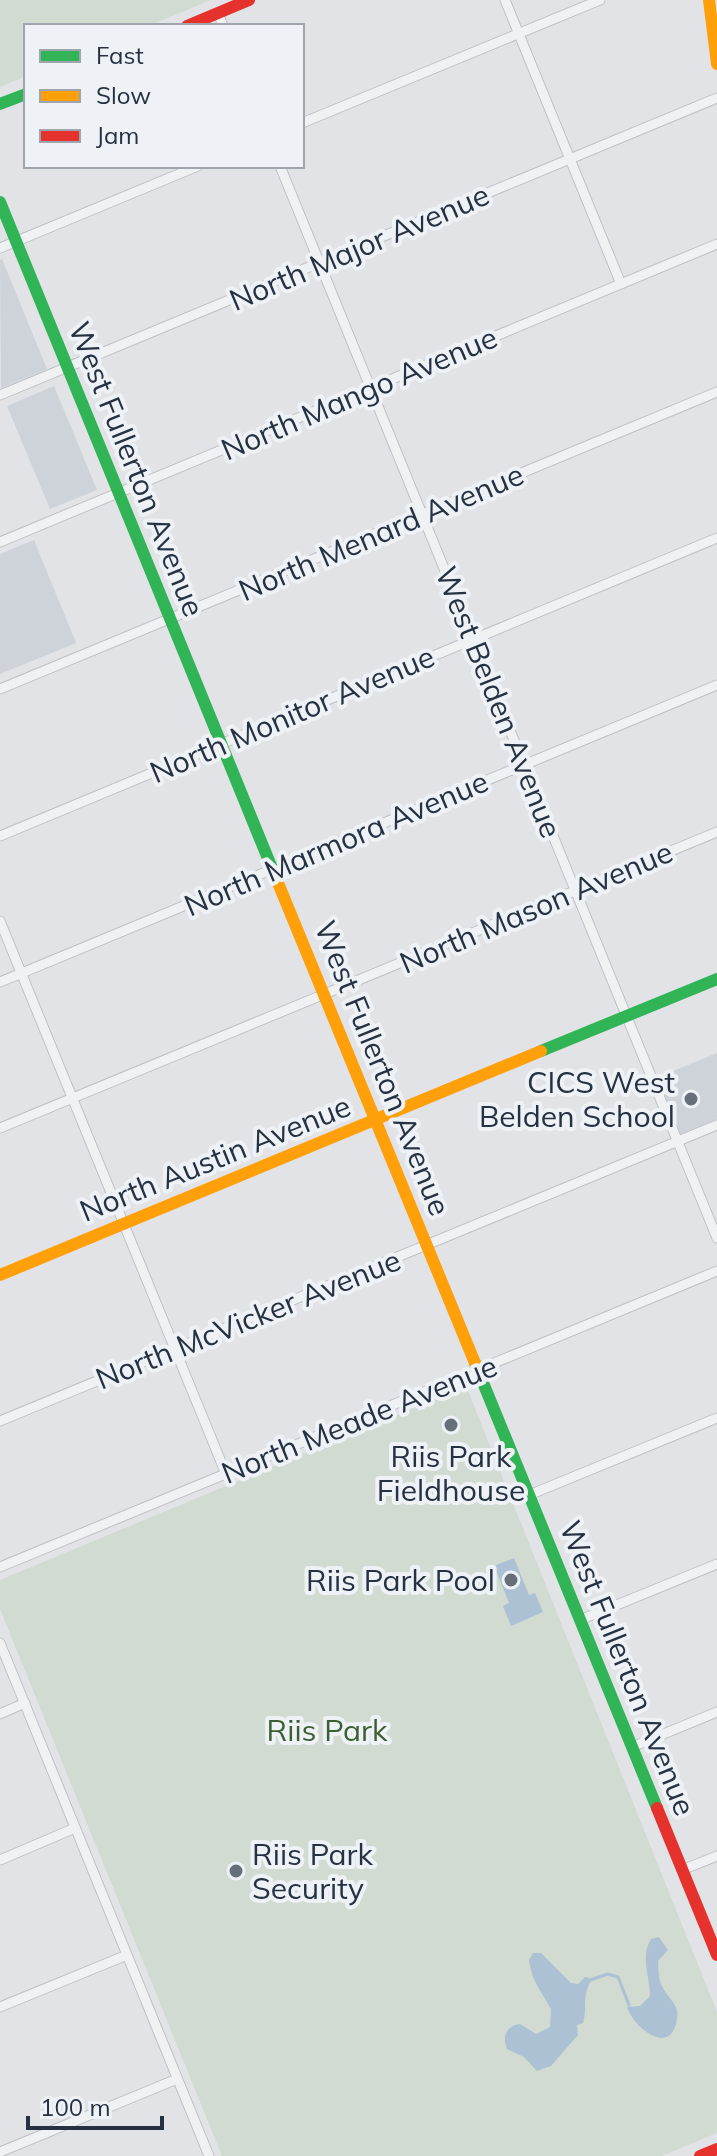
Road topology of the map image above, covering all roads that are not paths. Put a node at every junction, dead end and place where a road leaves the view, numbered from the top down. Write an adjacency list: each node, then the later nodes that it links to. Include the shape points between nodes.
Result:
1 (249, 0): 5 (main road)
2 (505, 0): 8 (street)
3 (600, 0): 8 (street)
4 (709, 0): 9 (main road)
5 (218, 13): 6 (main road); 7 (street)
6 (192, 24)
7 (222, 24)
8 (519, 33): 13 (street); 14 (street)
9 (717, 64)
10 (24, 95): 12 (main road)
11 (717, 98): 14 (street, North Major Avenue)
12 (0, 104)
13 (304, 122)
14 (570, 159): 21 (street, North Major Avenue); 22 (street)
15 (193, 168): 18 (street)
16 (281, 168): 21 (street, West Belden Avenue)
17 (0, 202): 18 (main road, West Fullerton Avenue)
18 (16, 242): 20 (street); 23 (main road, West Fullerton Avenue)
19 (717, 244): 22 (street, North Mango Avenue)
20 (0, 248)
21 (320, 263): 23 (street, North Major Avenue); 24 (street, West Belden Avenue)
22 (621, 284): 24 (street, North Mango Avenue)
23 (68, 367): 26 (street, North Major Avenue); 27 (main road, West Fullerton Avenue)
24 (371, 388): 27 (street, North Mango Avenue); 28 (street, West Belden Avenue)
25 (717, 392): 28 (street, North Menard Avenue)
26 (0, 395)
27 (119, 493): 30 (street, North Mango Avenue); 31 (main road, West Fullerton Avenue)
28 (422, 515): 31 (street, North Menard Avenue); 32 (street, West Belden Avenue)
29 (717, 538): 32 (street, North Monitor Avenue)
30 (0, 542)
31 (170, 619): 34 (street, North Menard Avenue); 35 (main road, West Fullerton Avenue)
32 (473, 639): 35 (street, North Monitor Avenue); 36 (street, West Belden Avenue)
33 (717, 685): 36 (street, North Marmora Avenue)
34 (0, 689)
35 (221, 744): 38 (street, North Monitor Avenue); 39 (main road, West Fullerton Avenue)
36 (524, 765): 39 (street, North Marmora Avenue); 40 (street, West Belden Avenue)
37 (717, 832): 40 (street, North Mason Avenue)
38 (0, 836)
39 (273, 869): 42 (street, North Marmora Avenue); 45 (main road, West Fullerton Avenue)
40 (575, 891): 45 (street, North Mason Avenue); 46 (street, West Belden Avenue)
41 (0, 921): 42 (street)
42 (21, 973): 44 (street, North Marmora Avenue); 47 (street)
43 (717, 979): 46 (main road, North Austin Avenue)
44 (0, 982)
45 (324, 994): 47 (street, North Mason Avenue); 48 (main road, West Fullerton Avenue)
46 (627, 1016): 48 (main road, North Austin Avenue); 51 (street, West Belden Avenue)
47 (73, 1098): 50 (street, North Mason Avenue); 52 (street)
48 (376, 1120): 52 (main road, North Austin Avenue); 54 (main road, West Fullerton Avenue)
49 (717, 1125): 51 (street, North McVicker Avenue)
50 (0, 1128)
51 (677, 1141): 53 (street, West Belden Avenue); 54 (street, North McVicker Avenue)
52 (124, 1224): 56 (main road, North Austin Avenue); 57 (street)
53 (717, 1238)
54 (427, 1245): 57 (street, North McVicker Avenue); 58 (main road, West Fullerton Avenue)
55 (717, 1271): 58 (street, North Meade Avenue)
56 (0, 1275)
57 (175, 1349): 60 (street, North McVicker Avenue); 61 (street)
58 (478, 1370): 61 (street, North Meade Avenue); 62 (main road, West Fullerton Avenue)
59 (717, 1418): 62 (street)
60 (0, 1421)
61 (226, 1474): 64 (street, North Meade Avenue)
62 (529, 1495): 65 (main road, West Fullerton Avenue)
63 (717, 1564): 65 (street)
64 (0, 1567)
65 (580, 1620): 70 (main road, West Fullerton Avenue)
66 (0, 1643): 67 (street)
67 (25, 1703): 69 (street); 71 (street)
68 (717, 1712): 70 (street)
69 (0, 1714)
70 (632, 1747): 74 (main road, West Fullerton Avenue)
71 (75, 1828): 73 (street); 75 (street)
72 (717, 1856): 74 (street)
73 (0, 1860)
74 (682, 1870): 76 (main road, West Fullerton Avenue)
75 (127, 1955): 77 (street); 78 (street)
76 (717, 1955)
77 (0, 2007)
78 (177, 2079): 80 (street); 81 (street)
79 (717, 2149): 82 (main road)
80 (0, 2152)
81 (209, 2156)
82 (700, 2156)

